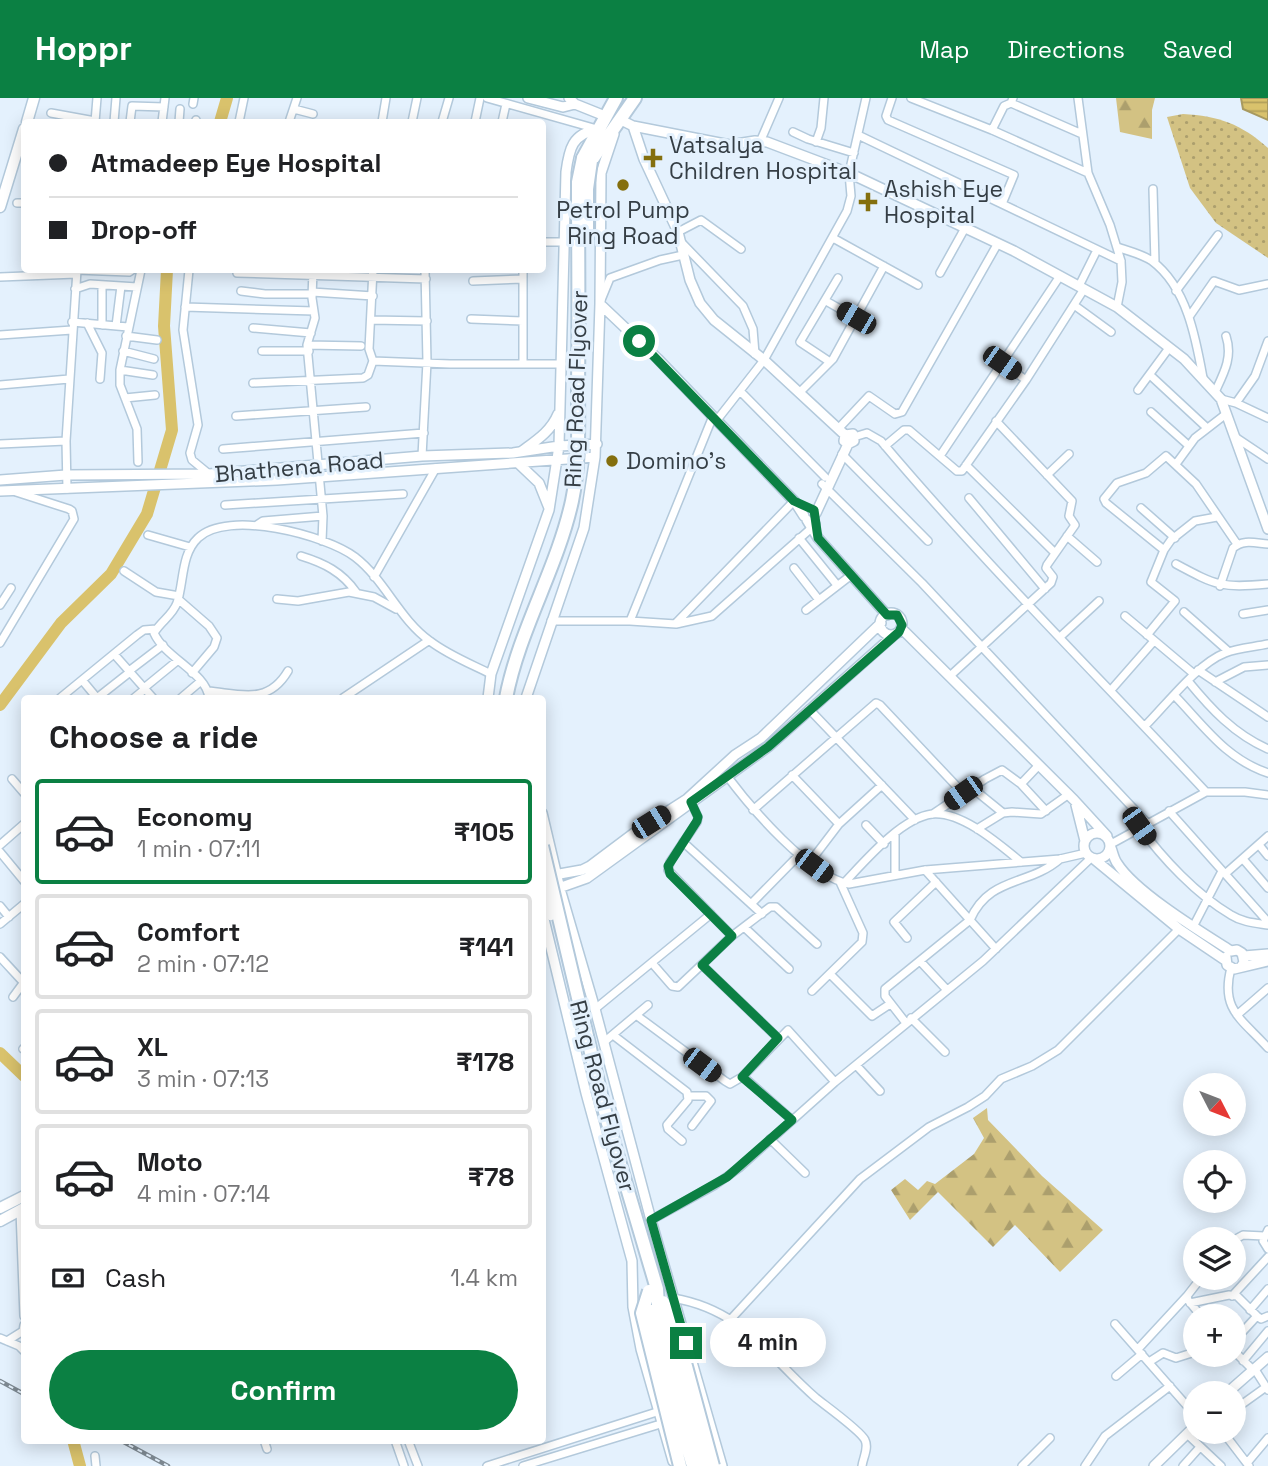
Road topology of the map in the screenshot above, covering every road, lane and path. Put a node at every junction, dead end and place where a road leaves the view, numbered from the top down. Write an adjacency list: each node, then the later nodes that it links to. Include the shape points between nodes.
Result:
1 (34, 98): 34 (main road)
2 (97, 98): 36 (street)
3 (116, 98): 37 (street)
4 (165, 98): 26 (street)
5 (244, 98): 41 (street)
6 (297, 98): 28 (street)
7 (386, 98): 43 (street)
8 (417, 98): 44 (street)
9 (449, 98): 45 (street)
10 (480, 98): 46 (street)
11 (487, 98): 25 (street)
12 (528, 98): 22 (street, via 563,107)
13 (587, 98): 29 (street)
14 (616, 98): 32 (highway, Ring Road Flyover)
15 (635, 98): 49 (highway, Ring Road Flyover)
16 (779, 98): 57 (street)
17 (824, 98): 58 (street)
18 (866, 98): 55 (street)
19 (892, 98): 66 (street, via 888,120 1014,175)
20 (911, 98): 52 (street)
21 (1079, 98): 54 (street)
22 (572, 101): 29 (street)
23 (1012, 101): 52 (street, via 1004,106); 54 (street)
24 (148, 102): 26 (street); 38 (street, via 132,106)
25 (506, 104): 33 (street); 47 (street)
26 (164, 107): 39 (street)
27 (180, 109): 40 (street)
28 (294, 109): 31 (street); 42 (street)
29 (588, 109): 32 (street)
30 (51, 113): 35 (street)
31 (313, 114)
32 (605, 116): 51 (highway, Ring Road Flyover)
33 (539, 118)
34 (27, 119)
35 (80, 119)
36 (95, 119)
37 (114, 119)
38 (130, 119)
39 (162, 119)
40 (179, 119)
41 (240, 119)
42 (290, 119)
43 (382, 119)
44 (413, 119)
45 (443, 119)
46 (476, 119)
47 (503, 119)
48 (546, 119): 51 (street)
49 (619, 123): 50 (street); 60 (highway, Ring Road Flyover); 110 (street, via 601,173)
50 (634, 126): 57 (street, via 730,145); 70 (street)
51 (598, 129): 60 (highway, Ring Road Flyover); 73 (street, via 585,131 576,139 568,156)
52 (992, 130): 62 (street)
53 (793, 132): 58 (street)
54 (1082, 134): 62 (street)
55 (858, 135): 59 (street); 66 (street)
56 (21, 139): 63 (main road)
57 (760, 142): 61 (street)
58 (816, 142): 59 (street)
59 (853, 153): 61 (street)
60 (587, 159): 297 (highway, Ring Road Flyover, bridge, via 578,181 578,436 572,500); 298 (highway, Ring Road Flyover, bridge, via 585,464 580,502)
61 (849, 173): 68 (street); 71 (street, via 851,196)
62 (1088, 173): 75 (street)
63 (10, 177): 64 (main road); 67 (main road)
64 (0, 186)
65 (1153, 189): 80 (street)
66 (1002, 204): 77 (street)
67 (0, 208)
68 (965, 228): 74 (street); 91 (street)
69 (1218, 235): 106 (street)
70 (679, 237): 76 (street, via 701,220); 78 (street); 139 (street, via 743,306)
71 (833, 238): 81 (street); 139 (street)
72 (546, 242): 73 (street)
73 (564, 242): 146 (street)
74 (998, 243): 92 (street); 175 (street, via 902,412 895,414 869,396)
75 (1117, 247): 79 (street); 80 (street)
76 (741, 248)
77 (1097, 250): 79 (street); 103 (street)
78 (683, 255): 110 (street, via 610,278); 139 (street, via 700,303)
79 (1121, 261): 113 (street)
80 (1155, 263): 106 (street)
81 (884, 267): 100 (street); 116 (street)
82 (51, 273): 93 (street)
83 (76, 273): 104 (street)
84 (140, 273): 102 (street)
85 (189, 273): 112 (street)
86 (237, 273): 87 (street)
87 (313, 273): 88 (street); 107 (street)
88 (374, 273): 95 (street); 108 (street)
89 (425, 273): 95 (street)
90 (523, 273): 96 (street)
91 (940, 273)
92 (1060, 276): 103 (street); 145 (street)
93 (0, 277)
94 (838, 278): 109 (street)
95 (426, 279): 119 (street)
96 (523, 279): 97 (street); 120 (street)
97 (473, 281)
98 (1268, 284): 115 (street, via 1239,290 1214,281)
99 (102, 285): 101 (street); 104 (street); 122 (street)
100 (918, 285)
101 (121, 286): 102 (street); 124 (street)
102 (137, 287): 125 (street)
103 (1081, 288): 111 (street); 113 (street)
104 (75, 289): 123 (street)
105 (241, 291): 107 (street)
106 (1176, 292): 115 (street)
107 (312, 293): 108 (street); 114 (street)
108 (373, 296): 118 (street)
109 (826, 301): 116 (street); 143 (street, via 800,342)
110 (600, 304): 170 (street); 180 (street)
111 (1074, 305): 127 (street); 154 (street)
112 (184, 307): 114 (street); 199 (street, via 184,341 197,418 190,453)
113 (1117, 307): 136 (street)
114 (314, 311): 128 (street)
115 (1189, 317): 150 (street)
116 (856, 318): 143 (street)
117 (471, 319): 120 (street)
118 (371, 320): 119 (street); 141 (street)
119 (427, 321): 142 (street)
120 (523, 321): 144 (street)
121 (87, 323): 122 (street); 123 (street); 152 (street, via 102,353)
122 (102, 325): 124 (street)
123 (72, 326): 129 (street); 151 (street)
124 (116, 326): 125 (street)
125 (128, 327): 130 (street)
126 (253, 328): 128 (street)
127 (1111, 332)
128 (311, 333): 135 (street)
129 (0, 334)
130 (126, 336): 132 (street); 137 (street)
131 (1226, 336): 161 (street, via 1230,352)
132 (157, 340)
133 (1268, 341): 163 (street, via 1255,376)
134 (361, 346): 135 (street)
135 (308, 348): 138 (street); 153 (street)
136 (1169, 348): 149 (street); 150 (street)
137 (123, 351): 140 (street); 147 (street)
138 (262, 351)
139 (760, 357): 158 (street); 159 (street)
140 (154, 359)
141 (373, 361): 142 (street); 153 (street, via 363,378)
142 (427, 362): 144 (street); 174 (street)
143 (830, 362): 159 (street)
144 (523, 363): 146 (street)
145 (1002, 363): 154 (street); 189 (street)
146 (562, 364): 165 (street)
147 (120, 370): 148 (street); 162 (street)
148 (153, 375)
149 (1150, 375): 157 (street); 173 (street)
150 (1202, 378): 161 (street)
151 (69, 379): 156 (street); 178 (street)
152 (100, 379)
153 (312, 380): 155 (street); 166 (street)
154 (1026, 380): 172 (street)
155 (253, 383)
156 (0, 385)
157 (1138, 390)
158 (740, 391): 170 (street); 205 (street)
159 (799, 393): 175 (street)
160 (155, 395): 162 (street)
161 (1218, 396): 163 (street); 168 (street)
162 (125, 398): 193 (street, via 137,429)
163 (1236, 403): 171 (street)
164 (366, 407): 166 (street)
165 (560, 407): 182 (street); 185 (street, via 554,424)
166 (315, 412): 169 (street); 177 (street)
167 (1151, 412): 181 (street)
168 (1226, 414): 173 (street); 176 (street)
169 (236, 416)
170 (715, 418): 212 (street); 259 (street)
171 (1268, 418)
172 (996, 421): 197 (street); 201 (street)
173 (1206, 427): 181 (street)
174 (424, 433): 177 (street); 188 (street)
175 (846, 437): 183 (street, via 867,433); 186 (street); 205 (street)
176 (1234, 437): 192 (street); 219 (street)
177 (317, 440): 184 (street); 195 (street)
178 (66, 442): 179 (street); 200 (street)
179 (0, 444)
180 (597, 444): 182 (street, Bhathena Road); 190 (street)
181 (1188, 445): 196 (street)
182 (559, 446): 185 (street, Bhathena Road); 191 (street)
183 (885, 446): 189 (street, via 909,429); 249 (street)
184 (223, 449)
185 (521, 452): 188 (street, Bhathena Road)
186 (842, 454): 205 (street); 226 (street)
187 (1069, 454): 201 (street)
188 (422, 456): 195 (street, Bhathena Road)
189 (940, 456): 197 (street, via 957,471)
190 (595, 457): 191 (street); 258 (street, via 584,527)
191 (557, 459): 194 (street); 215 (street)
192 (1268, 459)
193 (138, 462)
194 (519, 463): 198 (street); 215 (street, via 539,483)
195 (319, 464): 199 (street, Bhathena Road); 202 (street)
196 (1176, 464): 218 (street, via 1196,484); 230 (street, via 1163,456 1146,473 1121,481 1104,499)
197 (966, 465): 231 (street)
198 (436, 468): 202 (street); 238 (street)
199 (209, 474): 203 (street, Bhathena Road)
200 (66, 475): 203 (street, Bhathena Road); 204 (street, Bhathena Road); 206 (street)
201 (1047, 475): 222 (street, via 1073,501 1069,516 1075,525)
202 (319, 476): 203 (street); 210 (street)
203 (194, 479): 206 (street)
204 (3, 480): 208 (street)
205 (824, 483): 217 (street); 270 (street)
206 (67, 489): 207 (street)
207 (12, 491): 208 (street); 267 (street, via 69,509 74,519)
208 (1, 493)
209 (403, 494): 210 (street)
210 (321, 498): 213 (street); 216 (street)
211 (969, 498): 243 (street)
212 (794, 501): 217 (street); 260 (street)
213 (225, 505)
214 (1141, 508): 224 (street)
215 (549, 510): 278 (street)
216 (323, 516): 220 (street); 225 (street)
217 (811, 517): 223 (street); 237 (street, via 818,538)
218 (1217, 517): 224 (street, via 1195,521); 227 (street)
219 (1267, 523)
220 (257, 525): 225 (street); 229 (street, via 215,528)
221 (148, 536): 229 (street)
222 (1067, 536): 231 (street); 233 (street)
223 (799, 538): 240 (street); 260 (street, via 716,614)
224 (1175, 538): 230 (street)
225 (322, 541): 238 (street, via 356,558)
226 (928, 541)
227 (1237, 544): 228 (street); 241 (street)
228 (1268, 544)
229 (190, 547): 245 (street)
230 (1164, 550): 263 (street, via 1151,582 1175,601)
231 (1055, 554): 243 (street, via 1046,568 1053,580)
232 (301, 556): 244 (street, via 337,572)
233 (1097, 562)
234 (1176, 564): 241 (street)
235 (794, 568): 247 (street)
236 (124, 571): 245 (street, via 156,592)
237 (850, 576): 240 (street); 257 (street)
238 (374, 577): 251 (street)
239 (1268, 584): 241 (street)
240 (838, 585): 247 (street)
241 (1220, 586)
242 (10, 588): 250 (street)
243 (1045, 589): 249 (street)
244 (356, 592): 246 (street, via 298,601); 251 (street)
245 (178, 598): 261 (street); 277 (street, via 217,638)
246 (277, 599)
247 (819, 600): 252 (street)
248 (1099, 601): 264 (street)
249 (1028, 604): 264 (street); 270 (street)
250 (0, 605)
251 (397, 609): 265 (street)
252 (806, 610)
253 (1268, 610): 255 (street)
254 (1184, 612): 271 (street)
255 (1243, 614)
256 (1125, 615): 263 (street)
257 (884, 619): 262 (street, via 884,632); 262 (street, via 894,614 900,618); 351 (street, via 761,738 687,799 590,866)
258 (551, 621): 259 (street); 299 (street)
259 (630, 621): 260 (street)
260 (676, 624)
261 (156, 629): 269 (street, via 155,636); 272 (street, via 141,632)
262 (897, 632): 280 (street); 301 (street)
263 (1147, 635): 266 (street)
264 (1060, 637): 285 (street)
265 (429, 641): 278 (street); 295 (street)
266 (1154, 641): 279 (street); 285 (street)
267 (0, 643)
268 (1268, 644): 271 (street)
269 (163, 645): 273 (street); 276 (street)
270 (982, 646): 280 (street); 328 (street)
271 (1228, 652): 279 (street)
272 (114, 654): 276 (street); 281 (street)
273 (177, 661): 277 (street); 284 (street)
274 (1268, 665): 283 (street, via 1238,669)
275 (288, 671): 294 (street)
276 (130, 672): 284 (street); 289 (street)
277 (192, 673): 282 (street)
278 (491, 674): 296 (street)
279 (1194, 675): 283 (street); 300 (street); 305 (street, via 1212,709 1253,743)
280 (950, 676): 306 (street)
281 (82, 680): 287 (street); 288 (street)
282 (201, 681): 286 (street); 292 (street)
283 (1215, 682): 302 (street)
284 (144, 688): 290 (street); 291 (street)
285 (1111, 690): 303 (street)
286 (209, 694): 293 (street)
287 (64, 695)
288 (94, 695)
289 (101, 695)
290 (137, 695)
291 (150, 695)
292 (185, 695)
293 (234, 695)
294 (261, 695)
295 (348, 695)
296 (488, 695)
297 (507, 695)
298 (515, 695)
299 (527, 695)
300 (1175, 696): 303 (street); 307 (street, via 1231,756)
301 (809, 709): 304 (street); 309 (street)
302 (1268, 717)
303 (1145, 726): 315 (street)
304 (836, 736): 308 (street); 312 (street); 316 (street, via 872,705 880,705)
305 (1268, 749)
306 (1039, 765): 311 (street); 318 (street)
307 (1268, 773)
308 (793, 775): 320 (street); 326 (street)
309 (727, 776): 319 (street); 320 (street)
310 (12, 779): 314 (street)
311 (1021, 783): 313 (street, via 1002,770); 321 (street)
312 (882, 785): 325 (street); 326 (street)
313 (971, 788): 316 (street); 323 (street)
314 (21, 790)
315 (1206, 792): 317 (street); 322 (street)
316 (963, 793): 324 (street)
317 (1268, 795)
318 (1072, 797): 321 (street); 334 (street); 336 (street)
319 (691, 802): 335 (street, via 698,817); 359 (street, via 587,878)
320 (753, 810): 341 (street)
321 (1046, 811): 323 (street)
322 (1170, 811): 328 (street); 350 (street)
323 (1003, 813): 331 (street)
324 (933, 814): 325 (street); 331 (street)
325 (915, 820): 332 (street)
326 (839, 824): 347 (street)
327 (866, 825): 337 (street)
328 (1143, 825): 336 (street); 361 (street, via 1163,857)
329 (21, 827): 338 (street)
330 (546, 828): 351 (street)
331 (977, 829): 348 (street)
332 (895, 835): 337 (street); 352 (street)
333 (1268, 836): 339 (street)
334 (1085, 841): 336 (street, via 1095,833); 343 (street)
335 (683, 842): 362 (street); 365 (street, via 668,870)
336 (1109, 843): 343 (street, via 1103,858); 372 (street, via 1126,873)
337 (884, 844): 355 (street)
338 (0, 845)
339 (1259, 845): 342 (street); 345 (street)
340 (0, 852): 354 (street)
341 (800, 854): 347 (street); 362 (street)
342 (1268, 856)
343 (1090, 857): 344 (street); 374 (street); 378 (street)
344 (1060, 859): 348 (street); 368 (street, via 1046,870 999,887 975,907)
345 (1243, 859): 350 (street); 358 (street)
346 (546, 862): 427 (highway, Ring Road Flyover, bridge)
347 (810, 862): 355 (street)
348 (1022, 862): 349 (street)
349 (925, 870): 352 (street); 356 (street)
350 (1223, 873): 361 (street); 370 (street)
351 (558, 875): 353 (street); 359 (street)
352 (895, 875): 355 (street)
353 (546, 876)
354 (21, 877)
355 (842, 882): 389 (street, via 863,937)
356 (936, 883): 368 (street); 376 (street, via 894,922)
357 (546, 888): 359 (street)
358 (1268, 888)
359 (560, 889): 398 (street)
360 (546, 895): 427 (highway, Ring Road Flyover, bridge, via 630,1233)
361 (1208, 898): 370 (street, via 1243,921); 372 (street)
362 (751, 904): 366 (street)
363 (0, 906): 367 (street)
364 (21, 907): 367 (street)
365 (711, 914): 375 (street); 385 (street)
366 (762, 914): 371 (street); 377 (street, via 776,907)
367 (9, 917): 369 (street)
368 (970, 920): 378 (street); 383 (street)
369 (0, 924)
370 (1268, 924)
371 (744, 927): 375 (street); 388 (street)
372 (1194, 927): 379 (street)
373 (546, 928): 458 (street, via 632,1261 633,1307)
374 (1179, 929): 387 (street); 436 (street, via 1058,1050 1001,1079 985,1096 919,1133 860,1179)
375 (732, 936): 386 (street)
376 (907, 938)
377 (817, 944)
378 (996, 949): 393 (street)
379 (1231, 951): 381 (street); 387 (street, via 1227,955)
380 (1268, 954): 381 (street)
381 (1244, 956): 387 (street, via 1244,962)
382 (0, 957): 390 (street)
383 (920, 961): 393 (street); 396 (street, via 886,989)
384 (1268, 961): 387 (street)
385 (652, 963): 386 (street, via 678,987); 398 (street)
386 (702, 965): 403 (street)
387 (1233, 965): 400 (street, via 1226,987)
388 (789, 969)
389 (830, 974): 394 (street); 396 (street, via 872,1016)
390 (21, 980)
391 (21, 987): 395 (street)
392 (1268, 988): 400 (street)
393 (947, 990): 401 (street)
394 (812, 992)
395 (13, 997)
396 (890, 1004): 401 (street)
397 (648, 1005): 399 (street)
398 (595, 1009): 404 (street)
399 (636, 1015): 402 (street); 408 (street, via 725,1082)
400 (1237, 1015): 405 (street)
401 (909, 1021): 406 (street); 407 (street)
402 (613, 1035): 404 (street); 411 (street)
403 (778, 1038): 408 (street); 409 (street, via 791,1031)
404 (604, 1042): 420 (street)
405 (1268, 1048)
406 (945, 1052)
407 (856, 1065): 409 (street); 410 (street)
408 (742, 1077): 412 (street)
409 (835, 1082): 412 (street)
410 (880, 1091)
411 (688, 1096): 413 (street, via 706,1096 710,1101); 415 (street, via 667,1125)
412 (792, 1120): 414 (street)
413 (692, 1126)
414 (770, 1139): 416 (street); 420 (street, via 727,1177)
415 (682, 1141)
416 (805, 1173)
417 (21, 1198): 418 (main road)
418 (0, 1208)
419 (21, 1210): 421 (main road)
420 (651, 1220): 430 (street)
421 (0, 1221)
422 (1266, 1233): 423 (street); 424 (street, via 1263,1241)
423 (1246, 1235)
424 (1268, 1249)
425 (1268, 1257): 429 (street)
426 (1268, 1289): 433 (street)
427 (653, 1290): 478 (highway, bridge, via 642,1313); 479 (highway, bridge, via 656,1339); 480 (highway, Ring Road Flyover, bridge); 481 (highway, bridge, via 677,1333)
428 (1194, 1290): 431 (street)
429 (1232, 1296): 431 (street); 433 (street)
430 (673, 1298): 436 (street, via 693,1301); 454 (street)
431 (1188, 1299): 432 (street); 443 (street)
432 (1192, 1304)
433 (1250, 1310): 435 (street)
434 (1268, 1316): 435 (street)
435 (1257, 1317): 438 (street)
436 (731, 1319): 483 (street, via 864,1437 867,1448)
437 (1115, 1324): 443 (street)
438 (1246, 1328)
439 (1268, 1331): 445 (street)
440 (21, 1332): 441 (street)
441 (4, 1339): 442 (street)
442 (21, 1348)
443 (1140, 1352): 447 (street); 450 (street)
444 (1183, 1356): 447 (street, via 1163,1353)
445 (1246, 1357)
446 (1268, 1357): 449 (street)
447 (1149, 1362): 452 (street)
448 (1246, 1363): 449 (street)
449 (1254, 1369): 451 (street); 453 (street)
450 (1116, 1376)
451 (1240, 1381)
452 (1170, 1386): 455 (street); 485 (street, via 1105,1436)
453 (1267, 1386): 456 (street)
454 (700, 1395): 457 (street); 458 (street)
455 (1183, 1401)
456 (1246, 1401)
457 (704, 1408): 459 (street); 482 (street)
458 (659, 1411): 459 (street); 476 (street)
459 (662, 1425): 477 (street); 478 (street)
460 (1049, 1437): 484 (street)
461 (1183, 1438): 486 (street)
462 (1268, 1438): 472 (street)
463 (265, 1444): 469 (street)
464 (396, 1444): 474 (street)
465 (410, 1444): 475 (street)
466 (1197, 1444): 468 (street)
467 (1232, 1444): 472 (street)
468 (1200, 1447): 471 (street); 487 (street)
469 (267, 1449)
470 (95, 1456): 473 (street)
471 (1215, 1464)
472 (1248, 1464)
473 (96, 1466)
474 (404, 1466)
475 (418, 1466)
476 (487, 1466)
477 (523, 1466)
478 (677, 1466)
479 (693, 1466)
480 (703, 1466)
481 (713, 1466)
482 (722, 1466)
483 (862, 1466)
484 (1022, 1466)
485 (1085, 1466)
486 (1154, 1466)
487 (1183, 1466)

